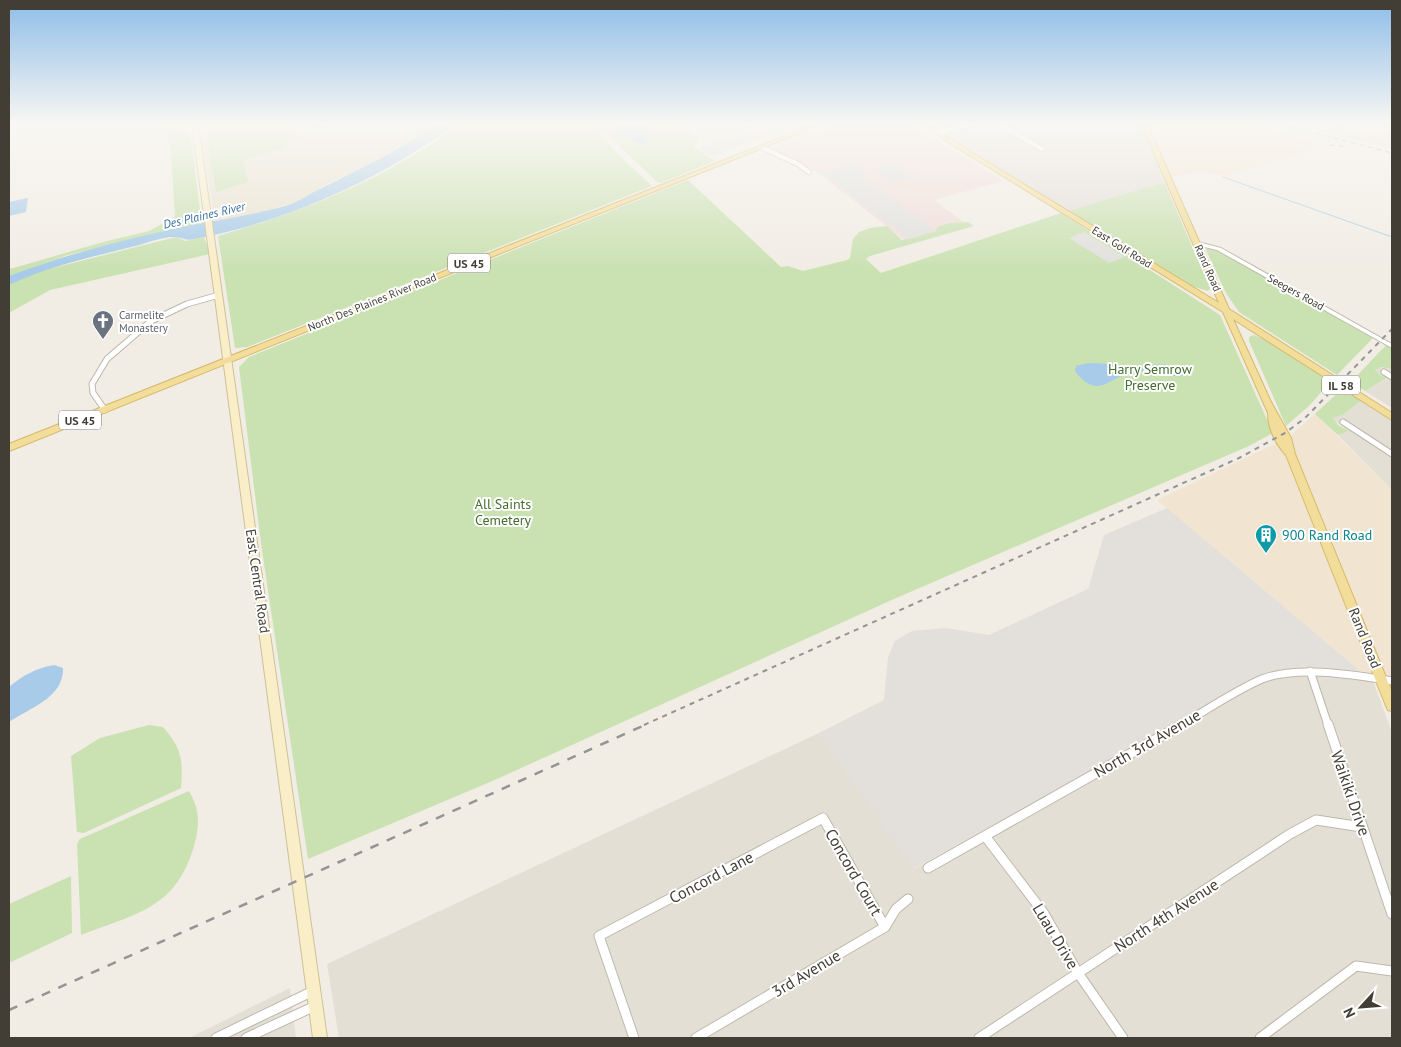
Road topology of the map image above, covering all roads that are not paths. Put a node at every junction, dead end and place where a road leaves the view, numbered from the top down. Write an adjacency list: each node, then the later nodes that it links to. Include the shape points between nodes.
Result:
1 (202, 173): 5 (main road, East Central Road)
2 (695, 173): 15 (main road, North Des Plaines River Road / US 45)
3 (1002, 173): 8 (main road, East Golf Road / IL 58)
4 (1166, 173): 6 (main road, Rand Road)
5 (210, 236): 9 (main road, East Central Road)
6 (1198, 244): 7 (main road, Rand Road); 13 (street, Seegers Road, via 1219,249)
7 (1216, 285): 8 (main road, via 1209,293); 10 (main road, Rand Road)
8 (1194, 291): 10 (main road, East Golf Road / IL 58)
9 (219, 295): 15 (main road, East Central Road); 18 (street, via 187,304 151,321 142,332 106,358 92,384 93,393)
10 (1227, 311): 11 (main road, East Golf Road / IL 58); 12 (main road, Rand Road)
11 (1269, 338): 12 (main road, via 1249,334); 14 (main road, East Golf Road / IL 58)
12 (1240, 342): 25 (main road, Rand Road, via 1272,414 1281,445 1291,457)
13 (1392, 346)
14 (1291, 352): 19 (main road, East Golf Road / IL 58); 20 (main road, East Golf Road / IL 58)
15 (228, 360): 18 (main road, North Des Plaines River Road / US 45); 36 (main road, East Central Road)
16 (1384, 372): 17 (street)
17 (1392, 377)
18 (105, 410): 22 (main road, North Des Plaines River Road / US 45)
19 (1392, 410)
20 (1392, 416)
21 (1343, 422): 23 (street)
22 (9, 448)
23 (1392, 454)
24 (1310, 671): 25 (street, North 3rd Avenue); 28 (street, Waikiki Drive); 29 (street, North 3rd Avenue, via 1262,679)
25 (1387, 680): 26 (main road, Rand Road)
26 (1392, 706)
27 (824, 818): 33 (street, Concord Court); 41 (street, Concord Lane, via 599,936)
28 (1362, 827): 32 (street, Waikiki Drive); 35 (street, North 4th Avenue, via 1316,820)
29 (985, 836): 30 (street, North 3rd Avenue); 35 (street, Luau Drive, via 1043,912)
30 (928, 868)
31 (908, 900): 33 (street, 3rd Avenue, via 896,909)
32 (1392, 914)
33 (885, 926): 42 (street, 3rd Avenue)
34 (1392, 972): 45 (street, via 1356,966)
35 (1078, 973): 43 (street, North 4th Avenue); 44 (street, Luau Drive)
36 (314, 990): 37 (main road, East Central Road); 38 (street)
37 (316, 1006): 39 (street); 40 (main road, East Central Road)
38 (216, 1038)
39 (246, 1038)
40 (320, 1038)
41 (634, 1038)
42 (696, 1038)
43 (979, 1038)
44 (1123, 1038)
45 (1260, 1038)

